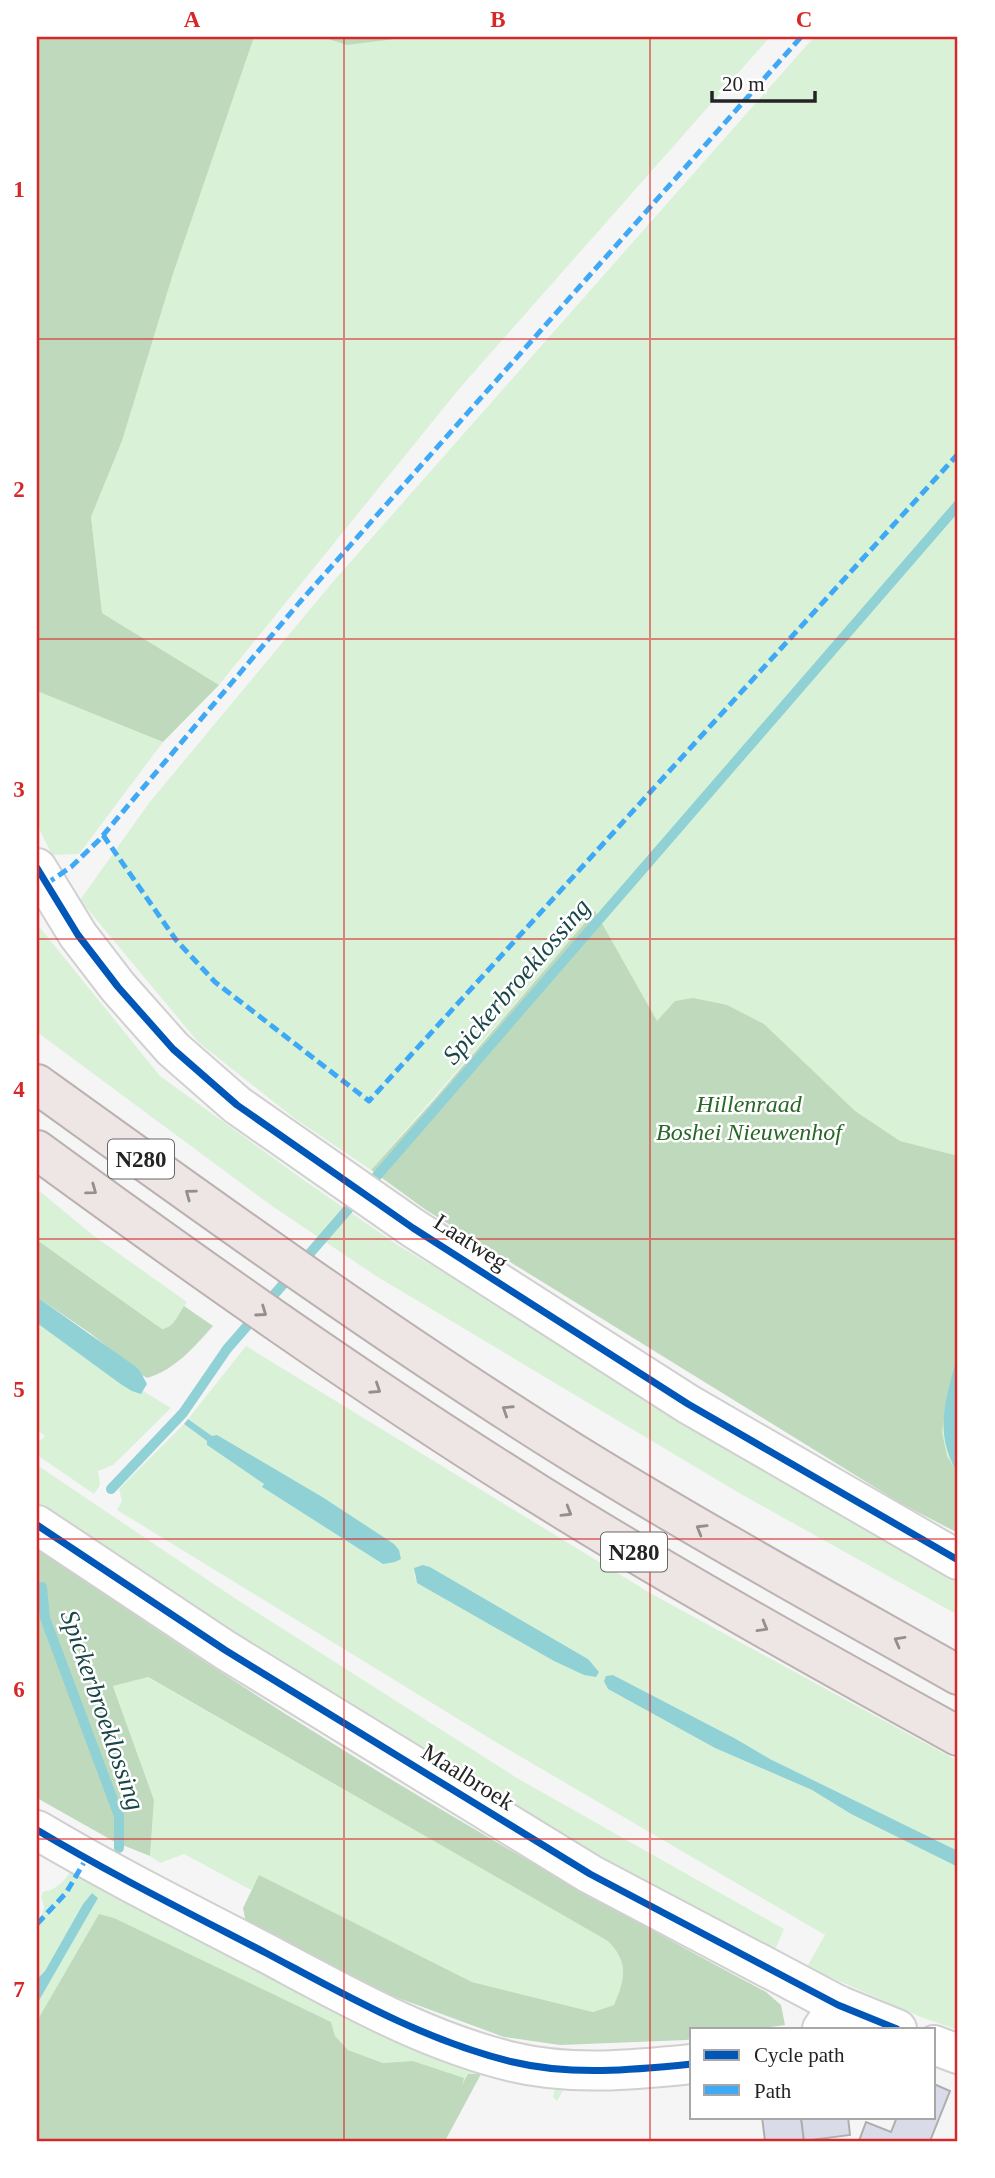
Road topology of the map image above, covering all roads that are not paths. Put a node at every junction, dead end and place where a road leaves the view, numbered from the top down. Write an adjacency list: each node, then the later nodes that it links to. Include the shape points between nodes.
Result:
1 (37, 868): 5 (street, Laatweg, via 118,987 173,1049 237,1105 413,1228 688,1405)
2 (37, 1084): 6 (highway, N280, one-way to 2, via 572,1452 352,1308)
3 (37, 1150): 7 (highway, N280, one-way to 7, via 319,1352 534,1492)
4 (37, 1525): 9 (street, Maalbroek, via 225,1650)
5 (958, 1560)
6 (958, 1675)
7 (958, 1736)
8 (37, 1830): 13 (street, via 371,2009 464,2047 514,2062 575,2071)
9 (830, 2017): 10 (street, Maalbroek)
10 (891, 2028)
11 (936, 2046): 12 (street)
12 (958, 2054)
13 (690, 2064)

